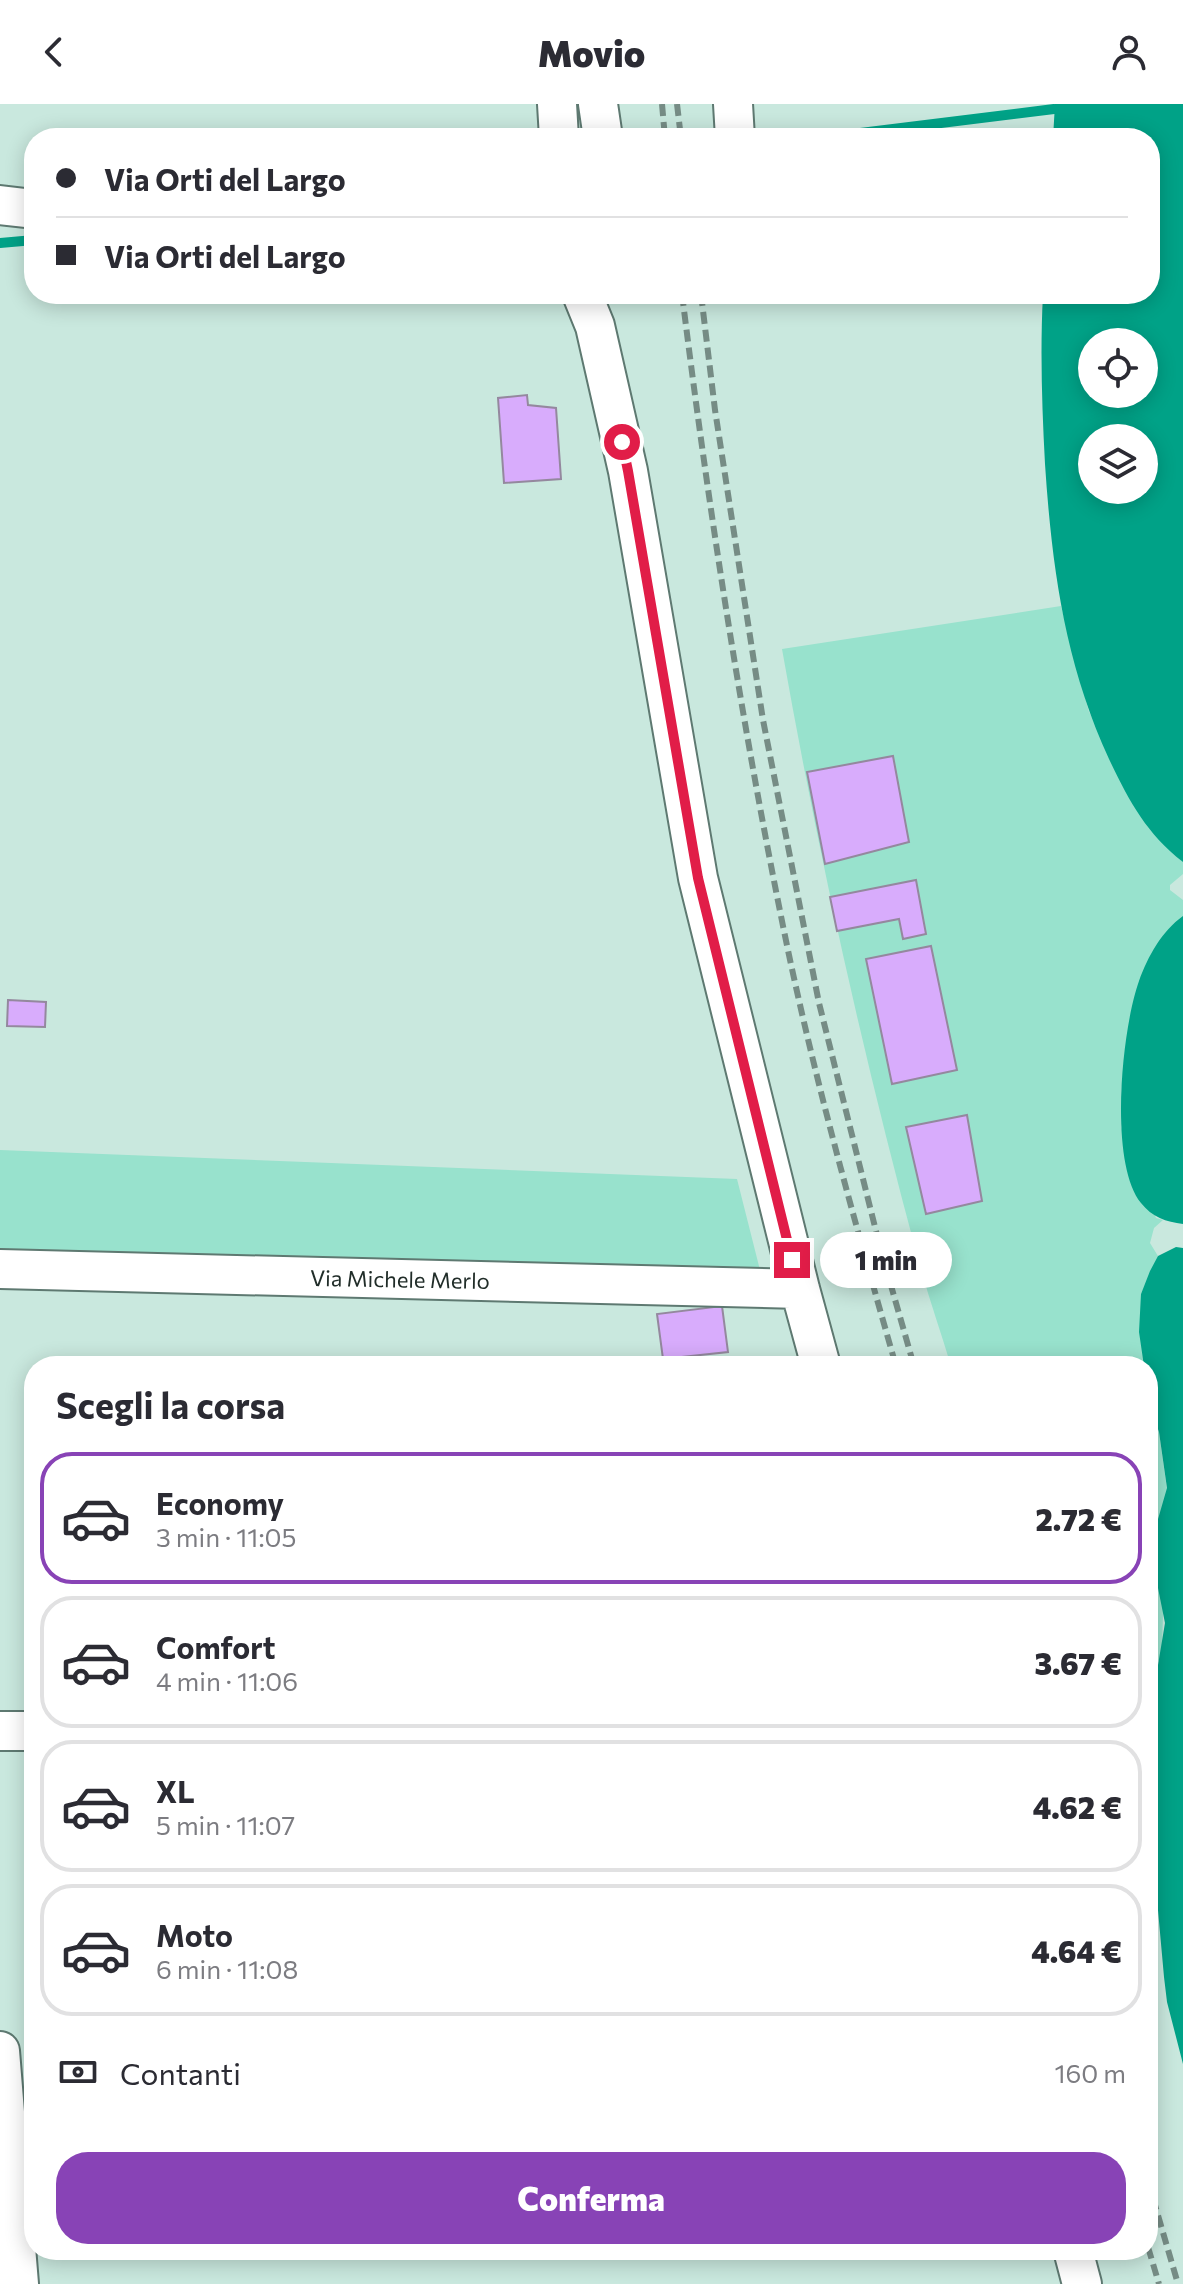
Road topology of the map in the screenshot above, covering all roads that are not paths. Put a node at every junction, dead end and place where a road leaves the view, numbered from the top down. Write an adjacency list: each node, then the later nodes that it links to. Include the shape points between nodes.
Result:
1 (598, 104): 3 (street)
2 (733, 104): 4 (street)
3 (602, 128)
4 (734, 128)
5 (0, 205): 6 (street)
6 (24, 208)
7 (594, 305): 9 (street, via 698,878)
8 (0, 1269): 9 (street, Via Michele Merlo)
9 (800, 1289): 10 (street)
10 (818, 1356)
11 (0, 1731): 12 (street)
12 (24, 1731)
13 (0, 2051): 15 (street)
14 (1076, 2260): 16 (street)
15 (19, 2284)
16 (1082, 2284)

